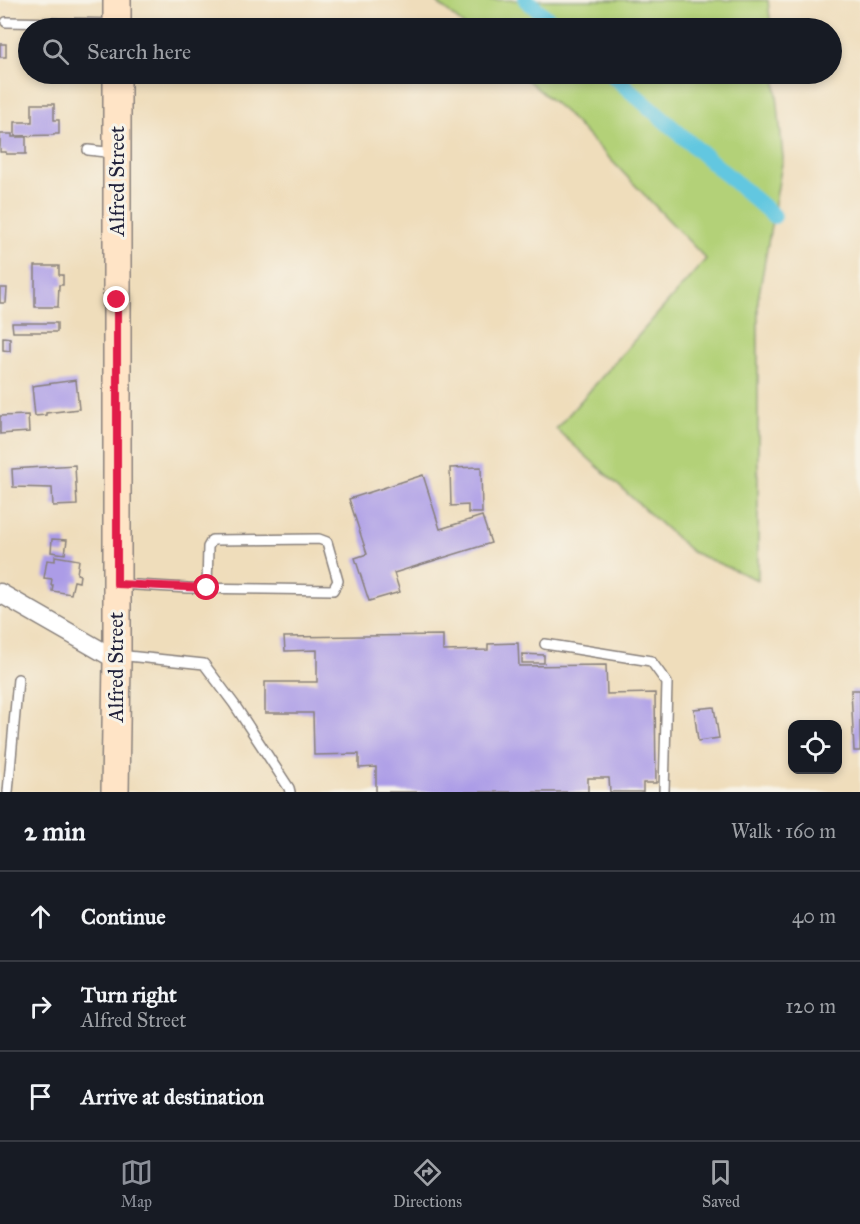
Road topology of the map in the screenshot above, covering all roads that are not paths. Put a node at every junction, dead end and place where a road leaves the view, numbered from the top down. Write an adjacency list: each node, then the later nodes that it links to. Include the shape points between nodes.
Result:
1 (117, 17): 2 (lane)
2 (95, 18)
3 (18, 21): 4 (lane)
4 (6, 22)
5 (117, 84): 7 (main road, Alfred Street)
6 (88, 150): 7 (lane)
7 (117, 153): 8 (main road, Alfred Street)
8 (117, 584): 9 (lane); 12 (main road, Alfred Street)
9 (207, 588): 9 (lane, via 333,590 338,581 327,542 319,539 212,540 208,548)
10 (0, 593): 12 (street)
11 (545, 644): 17 (lane, via 651,661 667,683)
12 (117, 657): 15 (main road, Alfred Street); 16 (lane, via 204,664)
13 (18, 678): 14 (lane)
14 (8, 792)
15 (115, 792)
16 (290, 792)
17 (664, 792)

